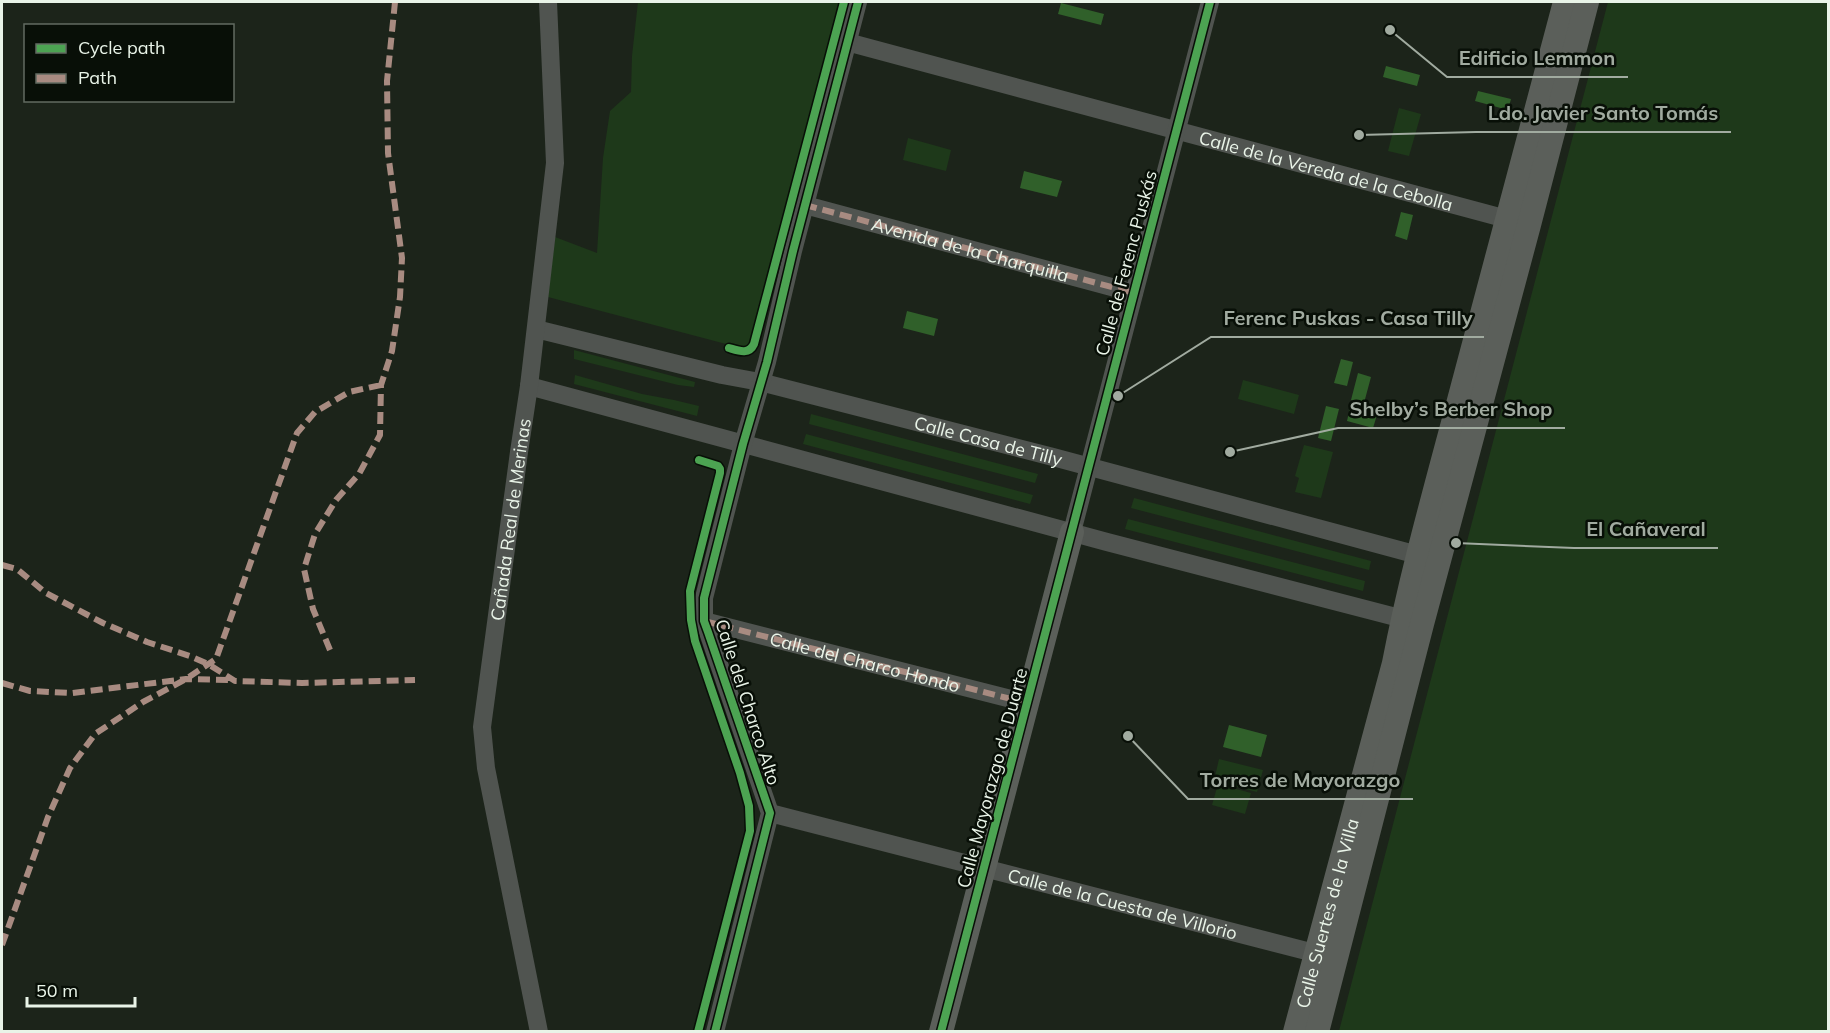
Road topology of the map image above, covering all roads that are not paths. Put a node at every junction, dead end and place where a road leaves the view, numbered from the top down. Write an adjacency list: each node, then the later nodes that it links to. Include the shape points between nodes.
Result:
1 (548, 2): 11 (street, Cañada Real de Merinas, via 555,164)
2 (858, 2): 6 (street, Calle del Charco Alto)
3 (1210, 2): 7 (street, Calle de Ferenc Puskás)
4 (1565, 2): 9 (main road)
5 (1587, 2): 9 (main road)
6 (847, 42): 7 (street, Calle de la Vereda de la Cebolla); 8 (street, Calle del Charco Alto)
7 (1177, 131): 9 (street, Calle de la Vereda de la Cebolla); 10 (street, Calle de Ferenc Puskás)
8 (805, 205): 10 (street, Avenida de la Charquilla); 12 (street, Calle del Charco Alto)
9 (1518, 222): 17 (main road, Calle Suertes de la Villa)
10 (1134, 293): 15 (street, Calle de Ferenc Puskás)
11 (536, 329): 12 (street, Calle Casa de Tilly); 13 (street, Cañada Real de Merinas)
12 (760, 382): 14 (street, Calle del Charco Alto); 15 (street, Calle Casa de Tilly)
13 (529, 386): 14 (street); 24 (street, Cañada Real de Merinas, via 482,727 486,768)
14 (743, 444): 16 (street); 18 (street, Calle del Charco Alto, via 705,587)
15 (1089, 467): 16 (street, Calle de Ferenc Puskás); 17 (street, Calle Casa de Tilly)
16 (1072, 532): 19 (street); 20 (main road, Calle Mayorazgo de Duarte)
17 (1429, 558): 19 (main road, Calle Suertes de la Villa)
18 (704, 621): 20 (street, Calle del Charco Hondo); 21 (street, Calle del Charco Alto)
19 (1412, 622): 23 (main road, Calle Suertes de la Villa)
20 (1027, 703): 22 (main road, Calle Mayorazgo de Duarte)
21 (770, 813): 22 (street, Calle de la Cuesta de Villorio); 25 (street, Calle del Charco Alto)
22 (984, 869): 23 (street, Calle de la Cuesta de Villorio); 26 (main road, Calle Mayorazgo de Duarte)
23 (1326, 956): 27 (main road, Calle Suertes de la Villa); 28 (main road, Calle Suertes de la Villa)
24 (539, 1032)
25 (715, 1032)
26 (941, 1032)
27 (1295, 1032)
28 (1317, 1032)

